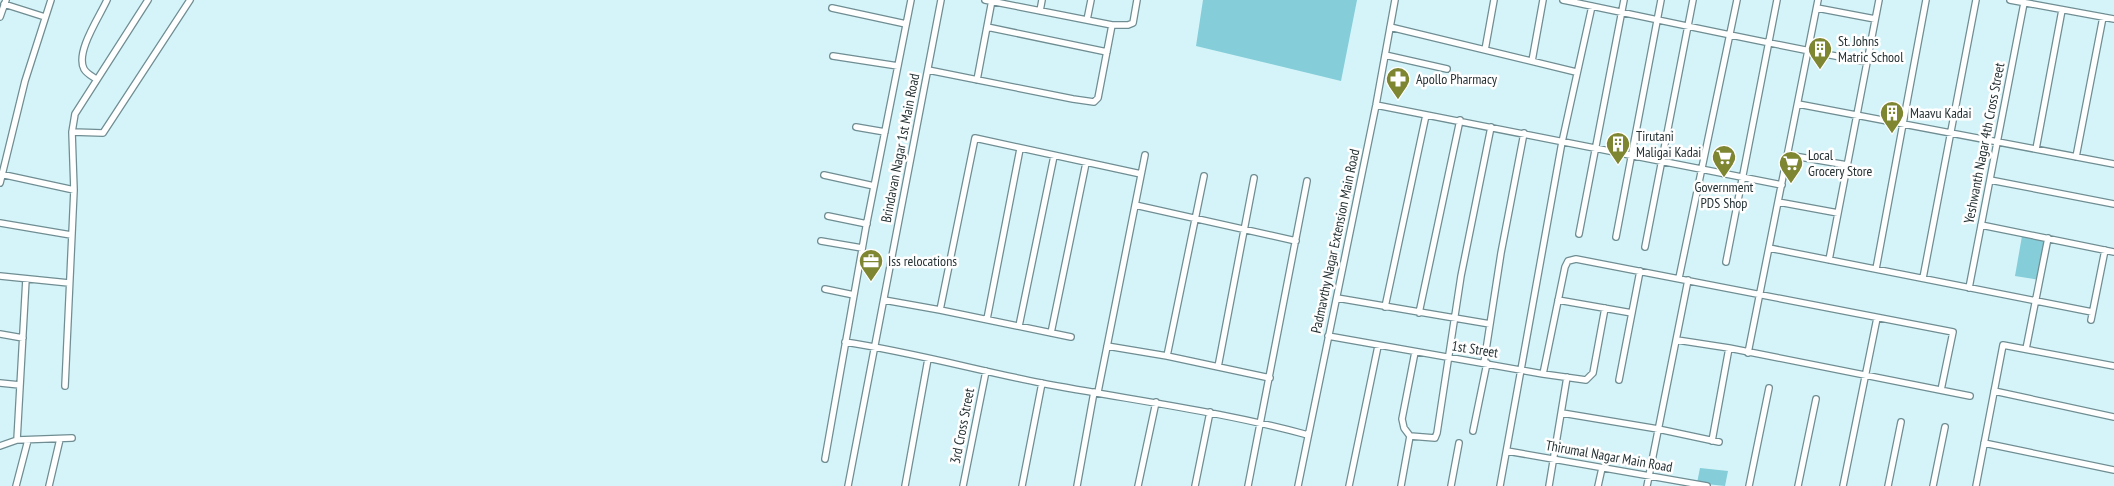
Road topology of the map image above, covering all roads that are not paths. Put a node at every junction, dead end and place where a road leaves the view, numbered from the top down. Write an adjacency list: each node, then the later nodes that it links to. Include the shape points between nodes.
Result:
1 (51, 0): 35 (street)
2 (108, 0): 59 (street, via 82,56 83,67)
3 (148, 0): 59 (street)
4 (190, 0): 69 (street, via 103,133)
5 (911, 0): 41 (street)
6 (941, 0): 57 (street, Brindavan Nagar 1st Main Road)
7 (985, 0): 25 (street)
8 (1042, 0): 32 (street)
9 (1091, 0): 39 (street)
10 (1138, 0): 42 (street, via 1131,24)
11 (1395, 0): 44 (street, Padmavthy Nagar Extension Main Road)
12 (1494, 0): 48 (street)
13 (1543, 0): 53 (street)
14 (1563, 0): 28 (street)
15 (1624, 0): 33 (street)
16 (1661, 0): 40 (street)
17 (1693, 0): 45 (street)
18 (1737, 0): 46 (street)
19 (1777, 0): 47 (street)
20 (1818, 0): 30 (street)
21 (1879, 0): 37 (street)
22 (1926, 0): 66 (street)
23 (1976, 0): 72 (street)
24 (2010, 0): 27 (street)
25 (992, 1): 32 (street); 43 (street)
26 (5, 2): 34 (street); 35 (street)
27 (2024, 2): 31 (street); 74 (street, Yeshwanth Nagar 4th Cross Street)
28 (1592, 6): 33 (street); 58 (street)
29 (832, 8): 41 (street)
30 (1817, 8): 37 (street); 49 (street)
31 (2062, 10): 36 (street); 76 (street)
32 (1040, 11): 39 (street)
33 (1622, 12): 40 (street); 77 (street)
34 (0, 17)
35 (45, 17): 89 (street, via 24,81)
36 (2103, 17): 38 (street); 82 (street)
37 (1875, 19): 54 (street)
38 (2114, 19)
39 (1087, 20): 42 (street)
40 (1657, 20): 45 (street); 81 (street)
41 (906, 24): 55 (street)
42 (1112, 25): 50 (street)
43 (987, 27): 50 (street); 60 (street)
44 (1390, 27): 48 (street); 51 (street, Padmavthy Nagar Extension Main Road)
45 (1688, 27): 46 (street); 83 (street)
46 (1731, 33): 47 (street); 87 (street)
47 (1769, 43): 49 (street); 93 (street)
48 (1485, 50): 53 (street)
49 (1808, 51): 54 (street); 61 (street)
50 (1107, 52): 60 (street, via 1098,98 1094,102)
51 (1385, 55): 56 (street); 62 (street, Padmavthy Nagar Extension Main Road)
52 (834, 56): 55 (street)
53 (1532, 61): 58 (street)
54 (1867, 62): 64 (street)
55 (898, 66): 70 (street)
56 (1447, 69)
57 (928, 70): 60 (street); 136 (street, Brindavan Nagar 1st Main Road)
58 (1576, 72): 73 (street)
59 (96, 79): 69 (street, via 74,114)
60 (977, 80)
61 (1798, 104): 64 (street); 79 (street)
62 (1376, 105): 63 (street); 135 (street, Padmavthy Nagar Extension Main Road)
63 (1426, 115): 65 (street); 139 (street)
64 (1857, 116): 66 (street); 86 (street)
65 (1460, 120): 68 (street); 143 (street)
66 (1903, 124): 72 (street); 123 (street)
67 (856, 127): 70 (street)
68 (1491, 127): 71 (street); 147 (street)
69 (72, 132): 99 (street)
70 (885, 132): 98 (street)
71 (1524, 133): 73 (street); 149 (street, via 1500,253)
72 (1951, 133): 74 (street); 127 (street)
73 (1562, 142): 77 (street); 171 (street)
74 (1997, 142): 76 (street); 94 (street, Yeshwanth Nagar 4th Cross Street)
75 (1020, 149): 80 (street); 141 (street, via 975,138); 146 (street)
76 (2036, 149): 82 (street)
77 (1596, 150): 81 (street); 110 (street)
78 (1145, 155): 88 (street)
79 (1788, 155): 86 (street); 97 (street)
80 (1054, 156): 84 (street); 150 (street)
81 (1631, 156): 83 (street); 112 (street)
82 (2076, 157): 85 (street)
83 (1663, 162): 87 (street); 116 (street)
84 (1086, 163): 88 (street); 151 (street)
85 (2114, 164)
86 (1847, 165): 103 (street)
87 (1702, 170): 93 (street); 126 (street)
88 (1141, 174): 102 (street)
89 (1, 175): 96 (street); 99 (street)
90 (824, 175): 98 (street)
91 (1204, 176): 105 (street)
92 (1254, 178): 109 (street)
93 (1742, 178): 97 (street); 122 (street)
94 (1990, 180): 101 (street); 108 (street, Yeshwanth Nagar 4th Cross Street)
95 (1308, 181): 115 (street)
96 (0, 183)
97 (1782, 185): 100 (street)
98 (874, 186): 107 (street)
99 (74, 190): 111 (street)
100 (1778, 202): 103 (street); 118 (street)
101 (2114, 204)
102 (1135, 205): 105 (street); 158 (street)
103 (1838, 214): 121 (street)
104 (828, 216): 107 (street)
105 (1195, 218): 109 (street); 165 (street)
106 (0, 223): 111 (street)
107 (867, 224): 117 (street)
108 (1981, 225): 113 (street); 131 (street, Yeshwanth Nagar 4th Cross Street)
109 (1244, 229): 115 (street); 170 (street)
110 (1579, 234)
111 (71, 235): 130 (street)
112 (1616, 237)
113 (2048, 238): 119 (street); 138 (street)
114 (821, 241): 117 (street)
115 (1296, 241): 176 (street)
116 (1645, 247)
117 (862, 248): 133 (street)
118 (1769, 248): 121 (street); 134 (street)
119 (2105, 250): 120 (street); 142 (street)
120 (2114, 252)
121 (1829, 260): 123 (street)
122 (1726, 262)
123 (1876, 269): 127 (street)
124 (1640, 271): 126 (street); 137 (street, via 1571,260 1565,267); 144 (street)
125 (0, 276): 128 (street)
126 (1679, 278): 129 (street)
127 (1923, 278): 131 (street)
128 (26, 279): 130 (street); 155 (street)
129 (1688, 280): 134 (street); 156 (street)
130 (69, 283): 181 (street)
131 (1969, 288): 138 (street)
132 (825, 289): 133 (street)
133 (854, 295): 157 (street)
134 (1760, 295): 145 (street); 164 (street)
135 (1337, 298): 139 (street); 153 (street, Padmavthy Nagar Extension Main Road)
136 (884, 300): 141 (street); 160 (street, Brindavan Nagar 1st Main Road)
137 (1558, 300): 140 (street); 173 (street)
138 (2036, 301): 142 (street); 162 (street)
139 (1385, 307): 143 (street)
140 (1605, 308): 144 (street); 175 (street, 1st Street, via 1592,376 1586,380)
141 (940, 310): 146 (street)
142 (2092, 312): 148 (street)
143 (1419, 313): 147 (street)
144 (1632, 313): 177 (street)
145 (1877, 318): 174 (street); 183 (street, via 1953,332)
146 (987, 319): 150 (street)
147 (1455, 319): 149 (street); 166 (street)
148 (2091, 320)
149 (1490, 324): 168 (street)
150 (1019, 326): 151 (street)
151 (1051, 333): 154 (street)
152 (0, 334): 155 (street)
153 (1328, 336): 159 (street, 1st Street); 197 (street, Padmavthy Nagar Extension Main Road)
154 (1071, 337)
155 (23, 338): 180 (street)
156 (1677, 340): 161 (street); 195 (street)
157 (845, 342): 160 (street); 209 (street)
158 (1107, 346): 165 (street); 185 (street)
159 (1378, 346): 163 (street, 1st Street); 226 (street)
160 (875, 347): 167 (street); 217 (street, Brindavan Nagar 1st Main Road)
161 (1729, 348): 164 (street); 203 (street)
162 (2026, 349): 169 (street); 184 (street, via 2004,345)
163 (1414, 352): 166 (street, 1st Street); 198 (street, via 1402,419)
164 (1748, 353): 174 (street)
165 (1167, 356): 170 (street)
166 (1449, 357): 168 (street, 1st Street); 198 (street, via 1435,438)
167 (928, 359): 172 (street); 218 (street)
168 (1485, 363): 171 (street, 1st Street); 196 (street)
169 (2114, 366)
170 (1218, 367): 176 (street)
171 (1520, 370): 173 (street, 1st Street); 208 (street)
172 (986, 371): 179 (street); 219 (street, 3rd Cross Street)
173 (1543, 374): 175 (street, 1st Street)
174 (1866, 376): 183 (street); 236 (street)
175 (1567, 377): 190 (street)
176 (1270, 378): 192 (street)
177 (1620, 380)
178 (0, 383): 180 (street)
179 (1042, 383): 185 (street); 220 (street)
180 (20, 385): 201 (street)
181 (65, 386)
182 (1769, 388): 234 (street)
183 (1941, 390): 186 (street)
184 (1994, 391): 191 (street); 206 (street)
185 (1096, 392): 188 (street); 221 (street)
186 (1970, 396)
187 (1816, 399): 235 (street)
188 (1156, 402): 189 (street); 222 (street)
189 (1210, 412): 192 (street); 223 (street)
190 (1562, 413): 195 (street); 210 (street)
191 (2114, 417)
192 (1261, 422): 197 (street); 224 (street)
193 (1901, 422): 237 (street)
194 (1945, 427): 238 (street)
195 (1658, 429): 203 (street); 213 (street)
196 (1474, 431)
197 (1308, 435): 225 (street, Padmavthy Nagar Extension Main Road)
198 (1410, 436): 227 (street)
199 (72, 438): 200 (street)
200 (60, 439): 202 (street); 216 (street)
201 (17, 440): 202 (street); 207 (street)
202 (28, 440): 215 (street)
203 (1712, 441): 205 (street)
204 (1459, 442): 228 (street)
205 (1719, 442)
206 (1984, 443): 212 (street); 239 (street)
207 (0, 446)
208 (1507, 451): 210 (street, Thirumal Nagar Main Road); 229 (street)
209 (825, 459)
210 (1555, 460): 211 (street, Thirumal Nagar Main Road); 230 (street)
211 (1602, 468): 213 (street, Thirumal Nagar Main Road); 231 (street)
212 (2114, 470)
213 (1649, 476): 214 (street, Thirumal Nagar Main Road); 232 (street)
214 (1694, 485): 233 (street, Thirumal Nagar Main Road)
215 (16, 486)
216 (49, 486)
217 (848, 486)
218 (905, 486)
219 (963, 486)
220 (1022, 486)
221 (1077, 486)
222 (1138, 486)
223 (1195, 486)
224 (1248, 486)
225 (1298, 486)
226 (1349, 486)
227 (1401, 486)
228 (1451, 486)
229 (1500, 486)
230 (1549, 486)
231 (1598, 486)
232 (1647, 486)
233 (1707, 486)
234 (1750, 486)
235 (1798, 486)
236 (1843, 486)
237 (1888, 486)
238 (1933, 486)
239 (1976, 486)

